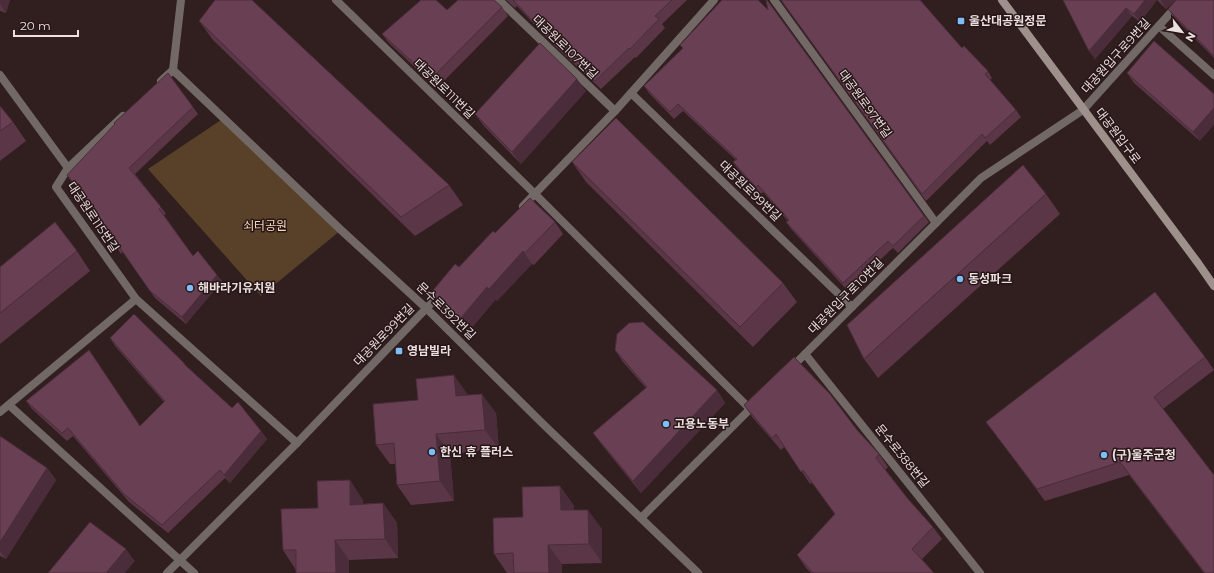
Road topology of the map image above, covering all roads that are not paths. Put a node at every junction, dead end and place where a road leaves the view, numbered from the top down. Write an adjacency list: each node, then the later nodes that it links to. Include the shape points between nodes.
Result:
1 (181, 0): 9 (street)
2 (336, 0): 18 (street, 대공원로111번길)
3 (499, 0): 14 (street, 대공원로107번길)
4 (714, 0): 13 (street)
5 (774, 0): 20 (street, 대공원로97번길)
6 (1002, 0): 15 (street, 대공원입구로)
7 (1182, 0): 8 (street, 대공원입구로9번길)
8 (1160, 27): 11 (street); 15 (street, 대공원입구로9번길)
9 (173, 70): 12 (street); 25 (street, 문수로392번길, via 340,230)
10 (0, 75): 17 (street)
11 (1214, 75)
12 (157, 85)
13 (631, 93): 14 (street); 24 (street, 대공원로99번길)
14 (615, 110): 18 (street)
15 (1083, 110): 20 (street, 대공원입구로10번길, via 981,178); 22 (street, 대공원입구로)
16 (129, 111): 17 (street, 대공원로115번길)
17 (68, 168): 23 (street, 대공원로115번길, via 56,187)
18 (535, 194): 19 (street); 30 (street, 대공원로111번길)
19 (518, 212)
20 (936, 223): 24 (street, 대공원입구로10번길)
21 (448, 286): 25 (street, 대공원로99번길)
22 (1214, 286)
23 (136, 300): 29 (street); 32 (street)
24 (852, 307): 26 (street, 대공원입구로10번길)
25 (426, 308): 32 (street, 대공원로99번길); 33 (street, 문수로392번길)
26 (805, 354): 27 (street, 대공원입구로10번길); 38 (street, 문수로388번길)
27 (783, 376)
28 (761, 398): 30 (street)
29 (9, 405): 31 (street); 34 (street)
30 (750, 409): 33 (street)
31 (0, 412)
32 (297, 443): 34 (street, 대공원로99번길)
33 (641, 518): 37 (street, 문수로392번길)
34 (180, 560): 35 (street, 대공원로99번길); 36 (street)
35 (166, 573)
36 (194, 573)
37 (698, 573)
38 (980, 573)

